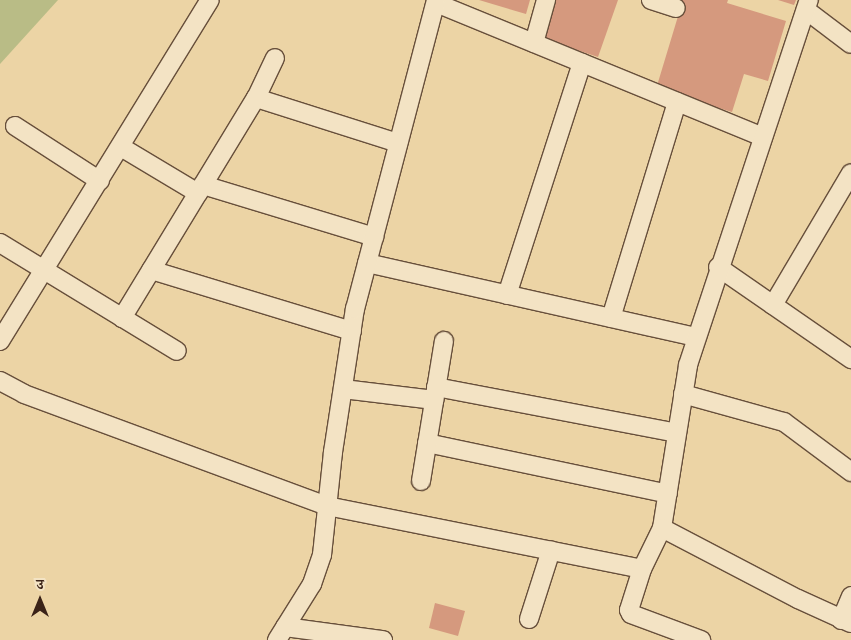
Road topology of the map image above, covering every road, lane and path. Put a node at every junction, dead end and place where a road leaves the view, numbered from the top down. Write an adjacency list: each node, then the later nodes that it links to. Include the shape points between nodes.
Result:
1 (210, 0): 16 (street)
2 (546, 0): 7 (street)
3 (651, 0): 6 (street)
4 (436, 2): 7 (street); 15 (street)
5 (808, 5): 8 (street); 14 (street)
6 (676, 8)
7 (534, 43): 10 (street)
8 (851, 44)
9 (275, 58): 11 (street)
10 (582, 63): 12 (street); 26 (street)
11 (256, 98): 15 (street); 19 (street)
12 (677, 102): 14 (street); 29 (street)
13 (15, 126): 18 (street)
14 (762, 137): 23 (street)
15 (398, 143): 20 (street)
16 (121, 146): 18 (street); 19 (street)
17 (851, 173): 27 (street)
18 (100, 181): 25 (street)
19 (201, 189): 20 (street); 24 (street)
20 (374, 237): 22 (street)
21 (0, 243): 25 (street)
22 (367, 263): 26 (street); 30 (street)
23 (718, 267): 27 (street); 31 (street)
24 (151, 270): 28 (street); 30 (street)
25 (44, 271): 28 (street); 32 (street)
26 (507, 295): 29 (street)
27 (773, 305): 35 (street)
28 (122, 318): 34 (street)
29 (611, 318): 31 (street)
30 (352, 331): 37 (street)
31 (696, 337): 39 (street)
32 (0, 341)
33 (444, 341): 38 (street)
34 (178, 351)
35 (850, 356)
36 (0, 381): 45 (street, via 24,394)
37 (343, 389): 38 (street); 45 (street)
38 (435, 393): 40 (street); 41 (street)
39 (683, 394): 40 (street); 42 (street, via 784,422)
40 (677, 433): 44 (street)
41 (427, 443): 43 (street); 44 (street)
42 (851, 472)
43 (420, 481)
44 (668, 494): 46 (street)
45 (328, 506): 47 (street); 52 (street, via 322,555 312,584)
46 (662, 528): 48 (street); 51 (street)
47 (551, 550): 48 (street); 50 (street)
48 (642, 568): 54 (street, via 629,610 631,614)
49 (851, 596): 51 (street)
50 (529, 619)
51 (846, 621)
52 (281, 634): 53 (street)
53 (383, 640)
54 (702, 640)

